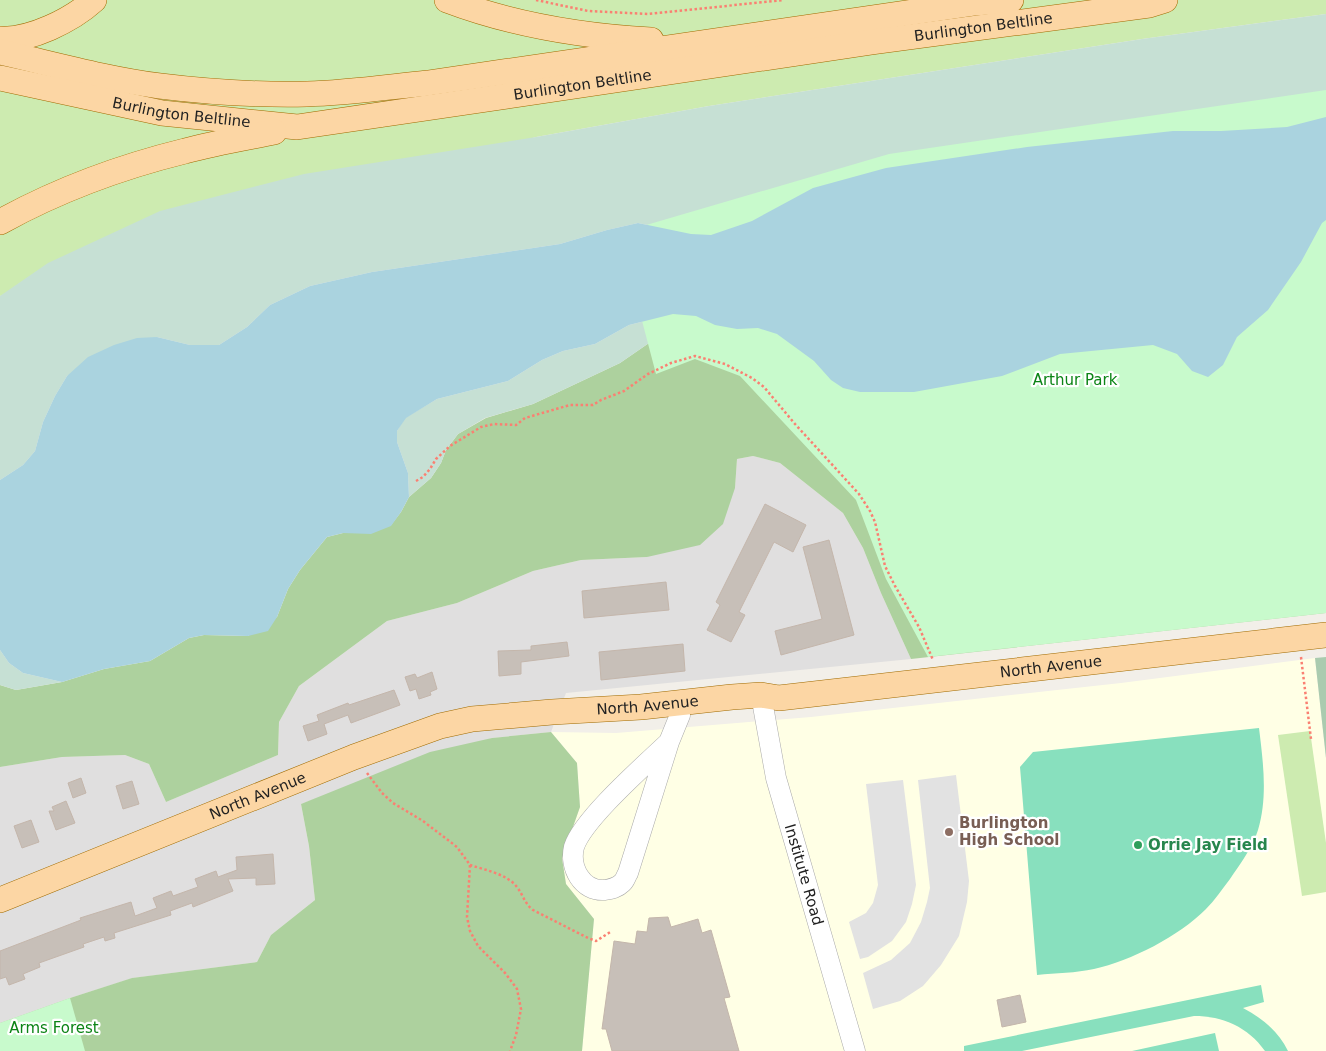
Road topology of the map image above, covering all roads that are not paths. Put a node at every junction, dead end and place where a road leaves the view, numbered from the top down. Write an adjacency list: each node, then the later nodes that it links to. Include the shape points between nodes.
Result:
1 (94, 0): 6 (main road, via 61,23 33,34)
2 (447, 0): 5 (main road, via 511,21 611,38 654,40)
3 (1011, 0): 5 (main road, Burlington Beltline)
4 (1165, 0): 9 (main road, Burlington Beltline, via 1149,5 872,42)
5 (768, 34): 7 (main road, Burlington Beltline, via 428,83 307,94 159,86)
6 (0, 39)
7 (0, 52)
8 (0, 78): 9 (main road, Burlington Beltline, via 162,113)
9 (297, 127): 10 (main road, via 128,167 64,190)
10 (0, 222)
11 (1326, 635): 12 (main road, North Avenue, via 863,689 779,698)
12 (761, 696): 15 (main road, North Avenue, via 472,719 440,726 354,756); 16 (street, Institute Road, via 776,778)
13 (680, 715): 14 (street)
14 (669, 742): 14 (street, via 625,878 612,889 598,890 586,886 573,861 574,847 582,832 593,817)
15 (0, 900)
16 (855, 1051)

